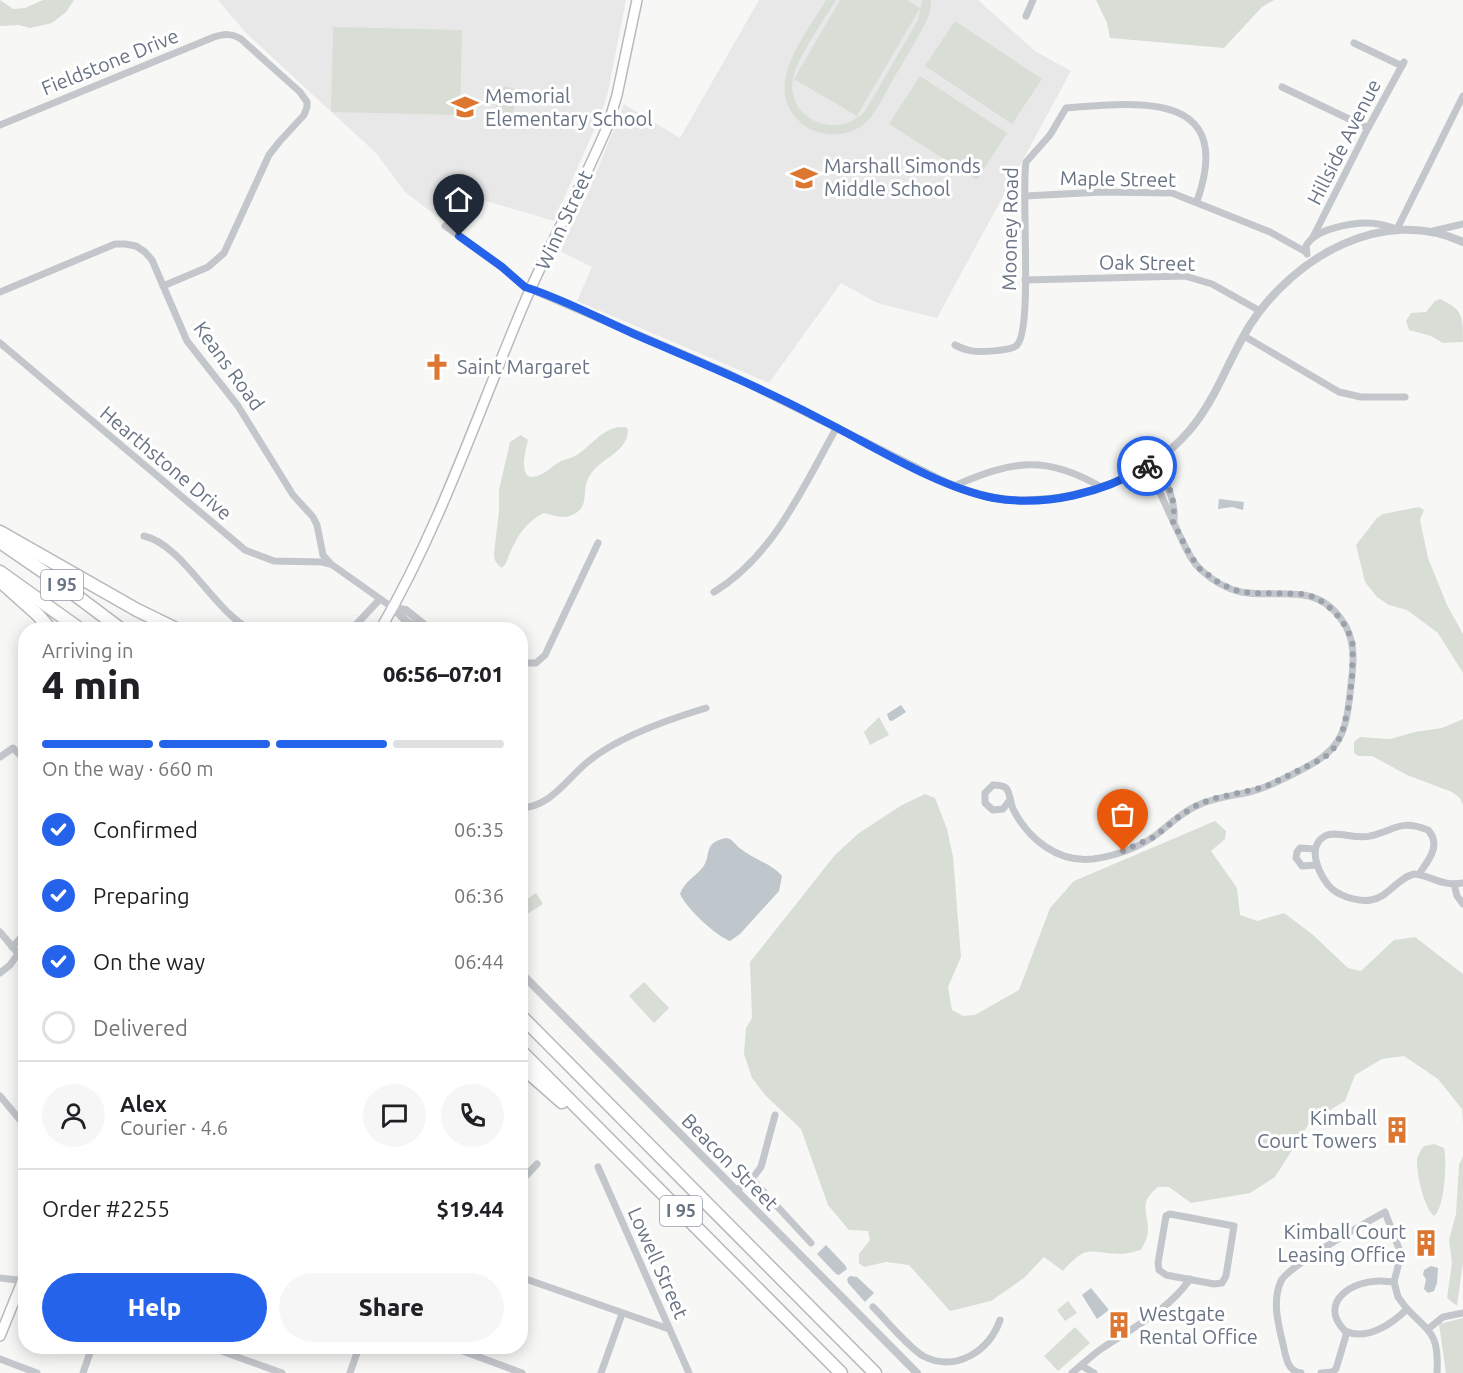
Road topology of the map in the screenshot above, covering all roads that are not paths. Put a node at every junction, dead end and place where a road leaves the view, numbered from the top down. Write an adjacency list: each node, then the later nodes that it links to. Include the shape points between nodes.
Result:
1 (638, 0): 21 (main road, Winn Street, via 610,119)
2 (1033, 0): 3 (street)
3 (1026, 16)
4 (1354, 43): 8 (street, Hillside Avenue, via 1403,64)
5 (1282, 87): 8 (street)
6 (1463, 96): 13 (street)
7 (0, 125): 20 (street, Fieldstone Drive, via 214,37 235,35 300,92 307,105 304,116 269,155 224,253 205,268)
8 (1368, 128): 15 (street, Hillside Avenue)
9 (1025, 196): 10 (street, Maple Street, via 1164,192); 10 (street, Mooney Road, via 1028,158 1050,135 1066,108 1151,105 1183,116 1199,131 1205,148 1204,178); 19 (street, Mooney Road)
10 (1197, 201): 17 (street, Maple Street)
11 (1463, 224): 14 (street)
12 (445, 226): 21 (street)
13 (1397, 229): 14 (street); 15 (street, via 1362,223); 18 (street, via 1353,241)
14 (1433, 231): 16 (street)
15 (1314, 237): 17 (street, Hillside Avenue, via 1306,245)
16 (1463, 242)
17 (1306, 252): 18 (street)
18 (1311, 262): 23 (street, via 1288,278)
19 (1025, 280): 23 (street, Oak Street, via 1185,276 1212,284); 26 (street, Mooney Road, via 1024,328 1018,345 970,351)
20 (163, 286): 22 (street, Keans Road, via 145,252 120,244); 38 (street, Keans Road, via 187,341 244,415 293,495 313,517 323,555)
21 (531, 289): 28 (street, via 729,374); 43 (main road, Winn Street, via 450,491)
22 (0, 292)
23 (1260, 311): 24 (street)
24 (1244, 336): 27 (street, via 1339,392 1365,397); 29 (street, via 1204,412 1185,435)
25 (0, 343): 38 (street, Hearthstone Drive, via 241,547 274,561)
26 (955, 345)
27 (1406, 397)
28 (837, 427): 31 (street); 41 (street, via 779,529 744,570)
29 (1155, 460): 30 (street); 33 (street, via 1172,494)
30 (1147, 466): 32 (street); 33 (street)
31 (954, 486): 32 (street, via 1012,500 1061,497); 32 (street, via 987,473 1031,464 1071,472)
32 (1101, 487)
33 (1173, 522): 57 (street, via 1197,566 1226,587 1250,593 1307,595 1326,604 1341,619 1353,645 1353,657 1349,705 1338,743 1324,758 1298,772 1265,787 1199,804 1148,840 1099,858 1074,859 1047,849 1021,823)
34 (0, 532): 47 (highway)
35 (144, 536): 48 (street, via 161,543)
36 (0, 542): 46 (highway, I 95)
37 (598, 543): 53 (street, via 545,655 536,663)
38 (331, 564): 42 (street)
39 (0, 572): 45 (highway, I 95)
40 (0, 581): 44 (highway)
41 (714, 591)
42 (380, 599): 43 (street); 49 (street)
43 (393, 608): 50 (main road, Winn Street); 51 (street); 52 (street, via 406,610)
44 (44, 622)
45 (70, 622)
46 (111, 622)
47 (162, 622)
48 (240, 622)
49 (358, 622)
50 (385, 622)
51 (407, 622)
52 (422, 622)
53 (528, 663)
54 (706, 708): 58 (street, via 609,747 543,802)
55 (18, 753): 56 (street, via 13,748)
56 (0, 757)
57 (1009, 801)
58 (528, 807)
59 (1316, 849): 60 (street); 60 (street, via 1300,848 1296,858 1302,866); 61 (street, via 1320,840 1329,835 1364,838 1409,825 1428,830 1434,841 1432,853)
60 (1317, 865): 61 (street, via 1334,890 1360,900 1376,899 1403,878)
61 (1419, 874): 63 (street)
62 (1463, 883): 63 (street)
63 (1454, 884): 64 (street)
64 (1463, 904)
65 (0, 932): 67 (street)
66 (18, 941): 67 (street)
67 (12, 946): 68 (street)
68 (18, 954): 69 (street)
69 (0, 973)
70 (528, 980): 84 (street, Beacon Street)
71 (528, 1017): 73 (highway)
72 (528, 1023): 73 (highway, I 95)
73 (557, 1052): 115 (highway, I 95)
74 (528, 1058): 82 (highway, I 95)
75 (528, 1072): 82 (highway)
76 (0, 1096): 78 (street)
77 (776, 1115): 83 (street, via 763,1160)
78 (18, 1117)
79 (537, 1164): 81 (street)
80 (598, 1167): 97 (street, Lowell Street)
81 (528, 1174)
82 (647, 1178): 114 (highway, I 95)
83 (751, 1178): 84 (street); 85 (street)
84 (736, 1191): 116 (street, Beacon Street)
85 (811, 1243)
86 (0, 1278): 87 (street)
87 (18, 1279)
88 (1190, 1279): 88 (street, via 1216,1284 1223,1281 1234,1228 1231,1224 1166,1216 1158,1269); 106 (street, via 1178,1296)
89 (528, 1280): 95 (street)
90 (1394, 1282): 93 (street); 99 (street, via 1365,1282 1339,1298 1334,1314); 119 (street, via 1401,1254 1385,1212 1285,1276 1277,1294 1278,1320 1288,1362 1292,1370)
91 (18, 1294): 100 (main road)
92 (873, 1307): 96 (street, via 920,1354 944,1367 976,1354 990,1340)
93 (1407, 1309): 98 (street); 99 (street, via 1381,1328)
94 (1463, 1313): 98 (street, via 1443,1317)
95 (622, 1314): 97 (street); 112 (street)
96 (1000, 1320)
97 (669, 1329): 113 (street, Lowell Street)
98 (1428, 1329): 121 (street, via 1437,1345)
99 (1347, 1332): 120 (street, via 1336,1369)
100 (0, 1336)
101 (90, 1354): 108 (street)
102 (229, 1354): 109 (street)
103 (357, 1354): 110 (street)
104 (471, 1354): 111 (street)
105 (0, 1359): 107 (street)
106 (1082, 1366): 117 (street); 118 (street)
107 (37, 1373)
108 (83, 1373)
109 (282, 1373)
110 (350, 1373)
111 (522, 1373)
112 (601, 1373)
113 (688, 1373)
114 (841, 1373)
115 (875, 1373)
116 (917, 1373)
117 (1072, 1373)
118 (1094, 1373)
119 (1301, 1373)
120 (1321, 1373)
121 (1437, 1373)

